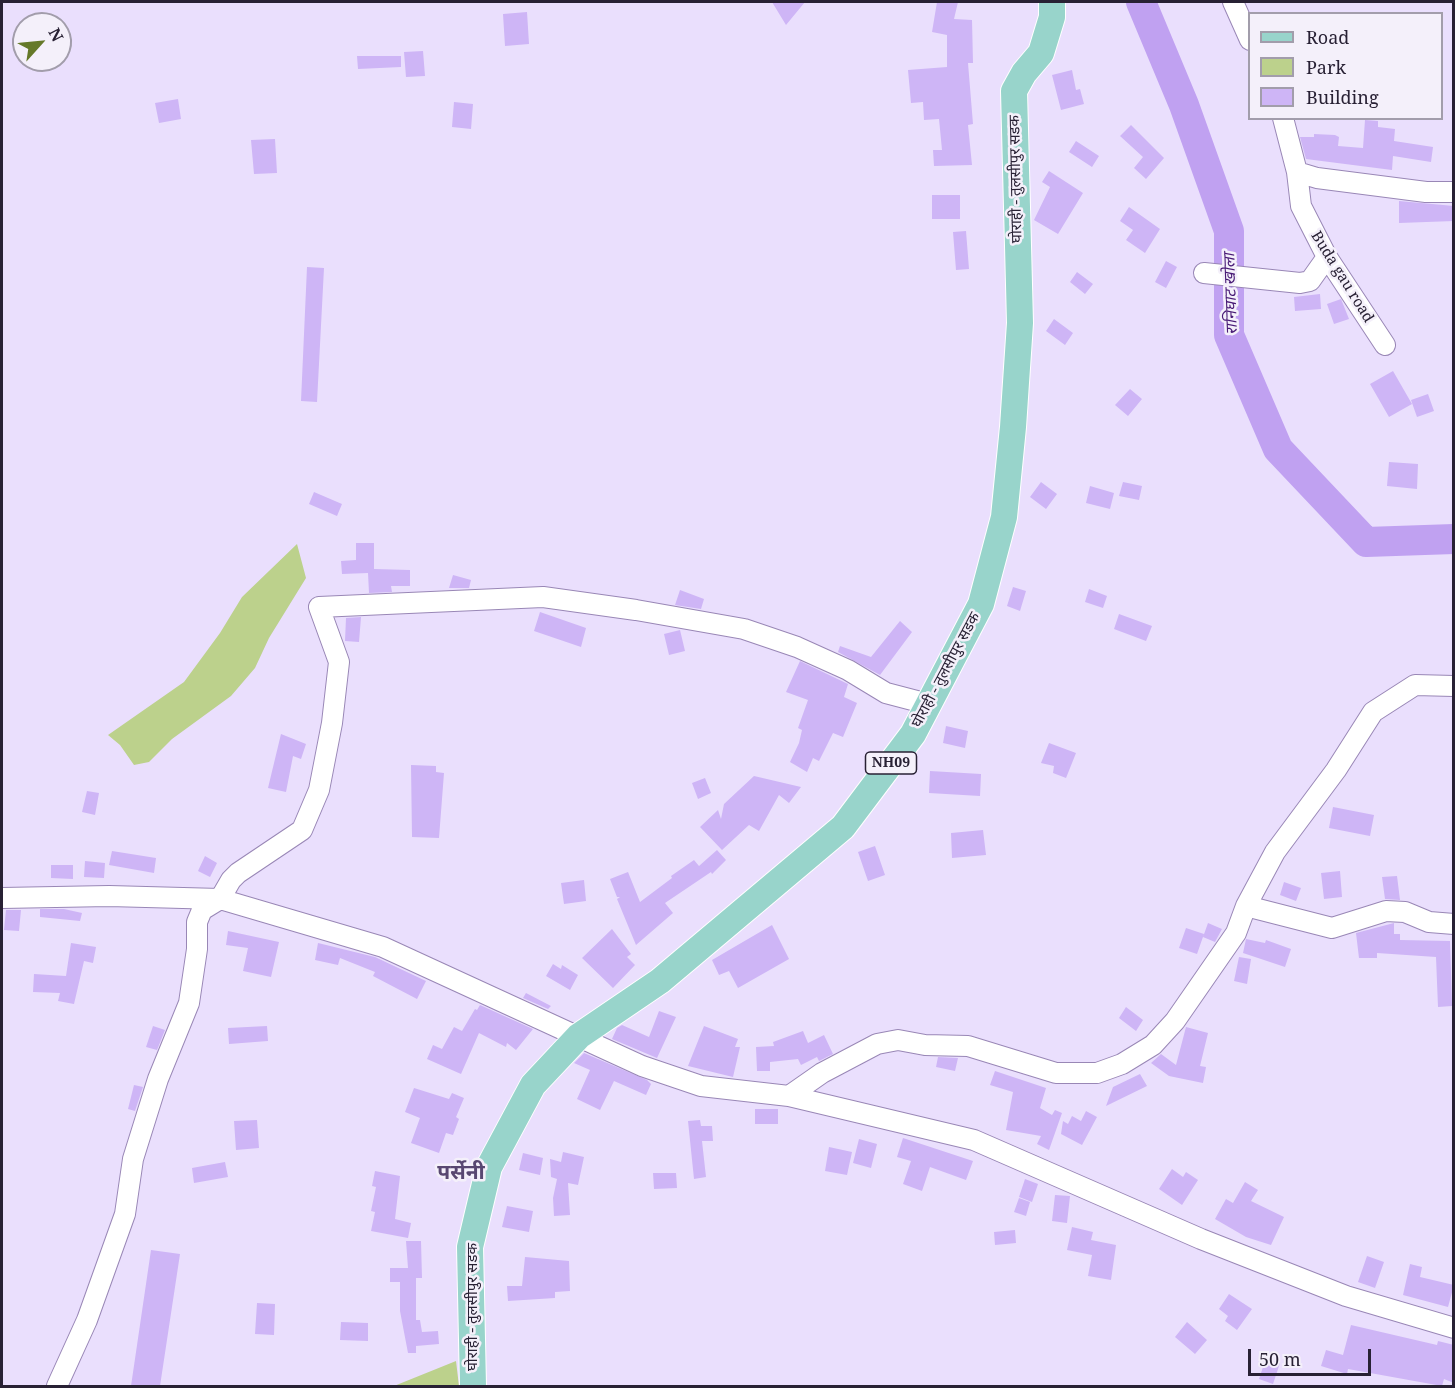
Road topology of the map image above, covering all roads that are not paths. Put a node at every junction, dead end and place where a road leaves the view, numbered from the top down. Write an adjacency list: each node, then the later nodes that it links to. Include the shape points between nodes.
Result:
1 (1052, 2): 11 (main road, घोराही - तुलसीपुर सडक / NH09, via 1052,17 1041,53 1014,91 1020,323 1004,517 981,604)
2 (1233, 2): 3 (street)
3 (1248, 36)
4 (1284, 120): 5 (street, Buda gau road)
5 (1297, 172): 6 (street, via 1426,192); 7 (street, Buda gau road, via 1301,206)
6 (1454, 192)
7 (1327, 258): 8 (street, via 1310,281 1300,283); 9 (street, Buda gau road)
8 (1204, 273)
9 (1385, 345)
10 (1454, 686): 14 (street, via 1415,686 1373,712 1275,852)
11 (928, 704): 13 (street, via 886,693 848,670 744,629 636,610 543,597 320,607 339,662 319,790 302,830 238,873); 16 (main road, घोराही - तुलसीपुर सडक / NH09, via 913,734 843,827 660,981)
12 (2, 898): 13 (street)
13 (220, 899): 16 (street, via 382,946); 19 (street, via 202,910 197,922 189,1003 158,1079 133,1159 125,1214 87,1320)
14 (1246, 906): 15 (street, via 1332,928 1386,911); 17 (street, via 1236,933 1175,1021 1153,1045 1122,1064 1097,1073 1056,1073 969,1046 898,1040 877,1044 822,1073)
15 (1454, 924)
16 (579, 1036): 17 (street, via 642,1066 701,1086); 20 (main road, घोराही - तुलसीपुर सडक / NH09, via 533,1085 489,1167 470,1247)
17 (789, 1096): 18 (street, via 974,1140 1201,1239 1346,1296)
18 (1454, 1328)
19 (57, 1386)
20 (473, 1386)

